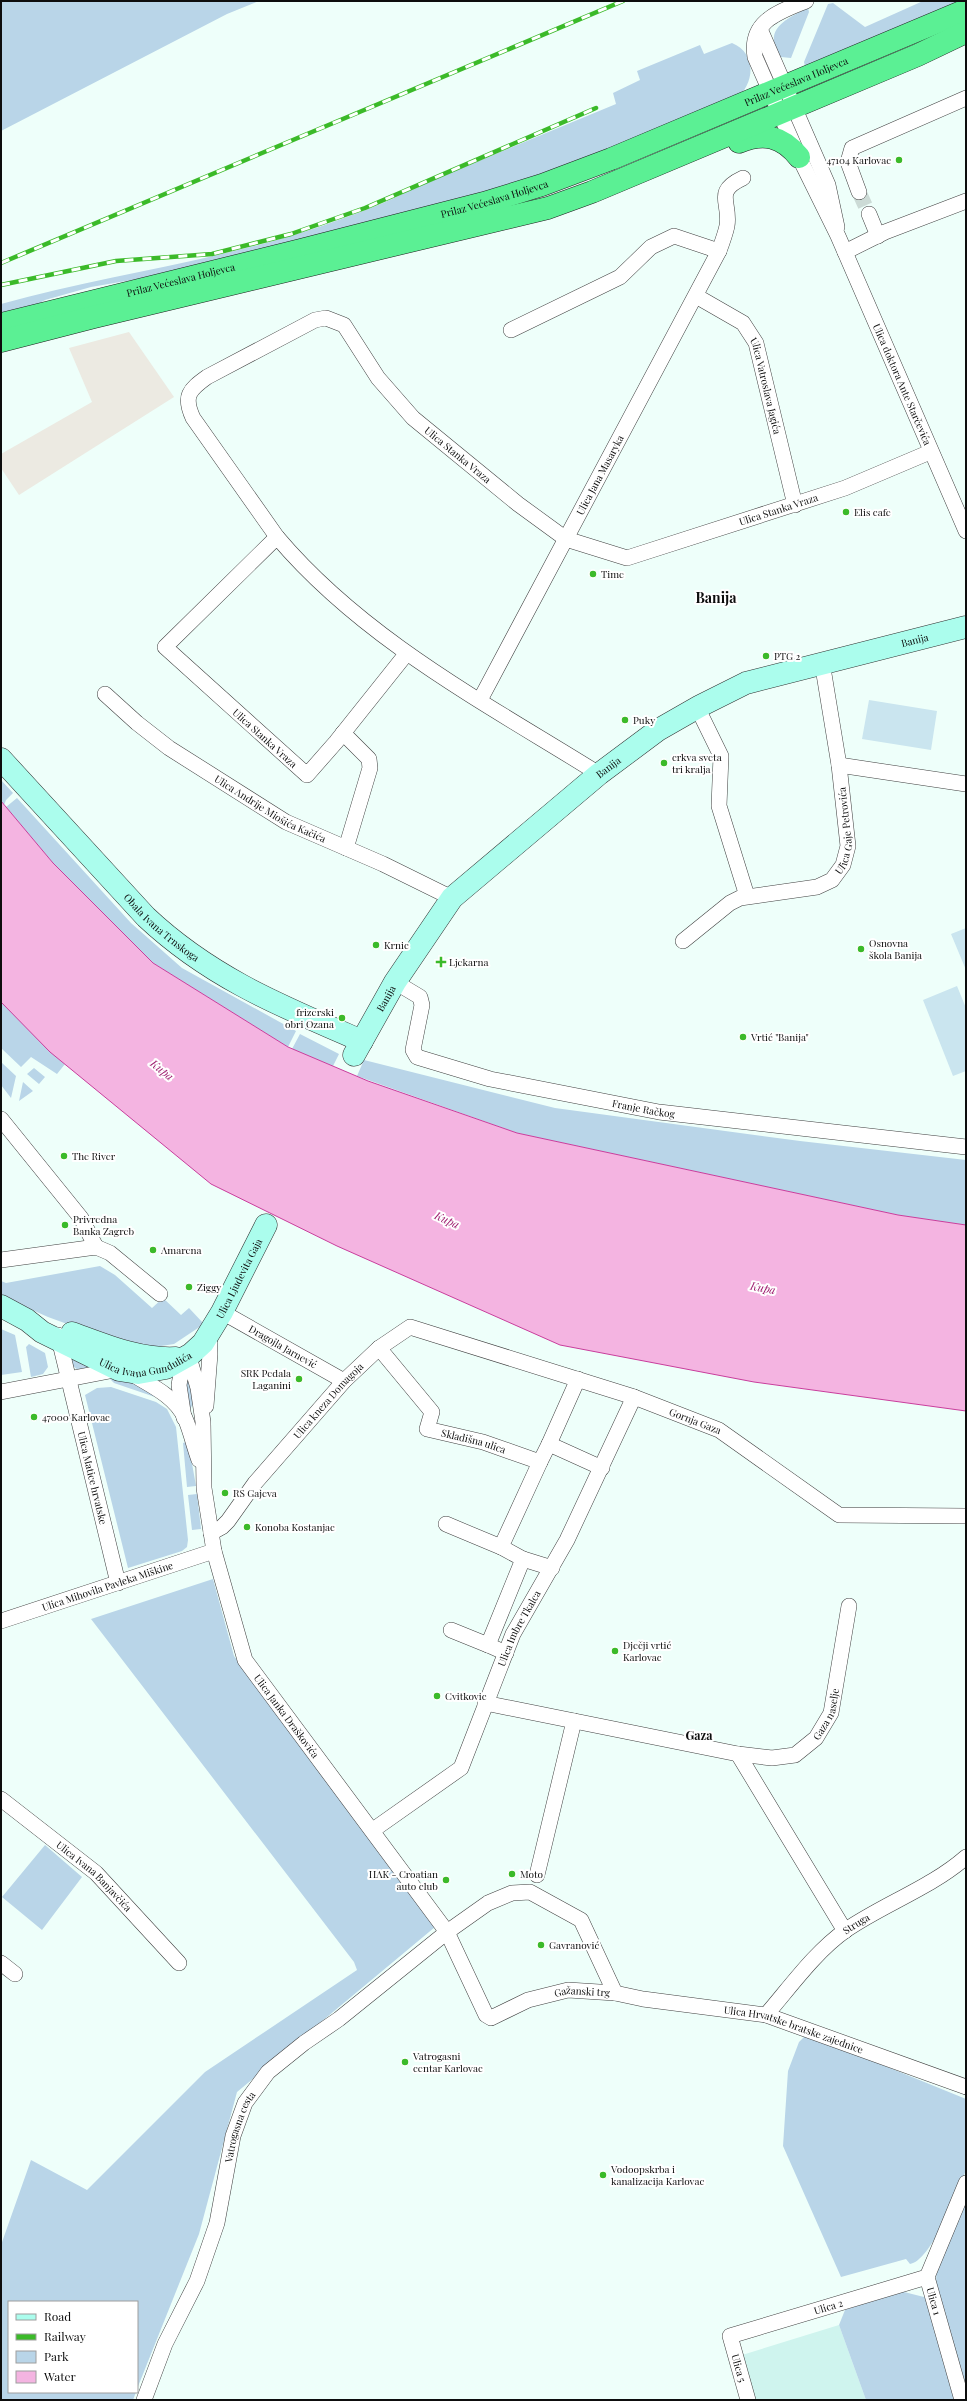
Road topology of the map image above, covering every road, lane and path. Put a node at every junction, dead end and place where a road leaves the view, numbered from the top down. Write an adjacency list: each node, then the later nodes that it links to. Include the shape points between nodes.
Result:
1 (806, 1): 4 (street, Ulica doktora Ante Starčevića, via 775,14 762,24 754,42 754,49)
2 (966, 10): 4 (highway, Prilaz Većeslava Holjevca)
3 (966, 32): 6 (highway, Prilaz Većeslava Holjevca)
4 (778, 90): 6 (street, Ulica doktora Ante Starčevića); 18 (highway, Prilaz Većeslava Holjevca, via 583,169 484,203)
5 (966, 98): 10 (street, via 852,148 848,162)
6 (787, 110): 7 (highway, Prilaz Većeslava Holjevca); 8 (street, Ulica doktora Ante Starčevića); 13 (street, Ulica doktora Ante Starčevića, via 828,185)
7 (698, 148): 8 (highway, via 713,152 745,139 765,136 785,142); 20 (highway, Prilaz Većeslava Holjevca, via 548,208 94,317)
8 (799, 157): 13 (street, Ulica doktora Ante Starčevića)
9 (743, 178): 15 (street, Ulica Jana Masaryka, via 732,183 726,190 724,198 727,226)
10 (859, 192)
11 (966, 201): 14 (street)
12 (869, 214): 14 (street)
13 (838, 236): 16 (street, Ulica doktora Ante Starčevića)
14 (878, 236): 16 (street)
15 (719, 251): 17 (street, Ulica Jana Masaryka); 19 (street, via 674,236 650,247 620,277)
16 (845, 252): 21 (street, Ulica doktora Ante Starčevića)
17 (696, 296): 22 (street, Ulica Vatroslava Jagića, via 743,324 756,343); 25 (street, Ulica Jana Masaryka)
18 (1, 324)
19 (511, 330)
20 (1, 342)
21 (930, 452): 22 (street, Ulica Stanka Vraza, via 845,488); 23 (street, Ulica doktora Ante Starčevića)
22 (794, 505): 25 (street, Ulica Stanka Vraza, via 627,558)
23 (966, 531)
24 (277, 537): 25 (street, Ulica Stanka Vraza, via 193,418 188,401 189,393 207,377 315,320 326,318 344,325 378,378 414,418 475,471); 27 (street, Ulica Stanka Vraza, via 299,564 362,620); 32 (street, Ulica Stanka Vraza, via 165,648 307,775)
25 (566, 539): 30 (street, Ulica Jana Masaryka)
26 (966, 627): 28 (main road, Banija)
27 (406, 653): 30 (street); 32 (street, Ulica Stanka Vraza)
28 (822, 662): 31 (main road, Banija, via 746,683); 34 (street, Ulica Gaje Petrovića)
29 (105, 694): 37 (street, Ulica Andrije Miošića Kačića, via 136,723 169,748 286,822)
30 (480, 700): 35 (street)
31 (697, 707): 35 (main road, Banija, via 658,730); 38 (street, via 721,756 719,806)
32 (343, 733): 37 (street, via 369,759 370,768)
33 (1, 759): 42 (main road, Obala Ivana Trnskoga, via 146,917 170,939 228,979)
34 (839, 765): 36 (street); 38 (street, Ulica Gaje Petrovića, via 848,846 843,865 832,880 816,887)
35 (599, 774): 39 (main road, Banija)
36 (966, 784)
37 (346, 848): 39 (street, Ulica Andrije Miošića Kačića)
38 (747, 896): 40 (street, Ulica Gaje Petrovića, via 730,903)
39 (452, 898): 41 (main road, Banija)
40 (684, 941)
41 (395, 982): 42 (main road, Banija); 44 (street, Franje Račkog, via 421,1000 413,1050 417,1058 490,1080 659,1112)
42 (358, 1048)
43 (1, 1119): 46 (street, via 81,1218)
44 (966, 1147)
45 (266, 1225): 52 (main road, Ulica Ljudevita Gaja)
46 (87, 1229): 47 (street); 48 (street, via 86,1237)
47 (96, 1247): 48 (street); 50 (street, via 115,1257)
48 (76, 1248): 49 (street)
49 (1, 1260)
50 (160, 1294)
51 (1, 1306): 55 (main road, Ulica Ivana Gundulića)
52 (222, 1312): 54 (main road, Ulica Ljudevita Gaja); 61 (street, Dragojla Jarnević)
53 (410, 1327): 56 (street, Ulica kneza Domagoja); 60 (street, Gornja Gaza)
54 (209, 1332): 57 (main road, Ulica Ljudevita Gaja, via 197,1349); 65 (street, via 209,1384)
55 (57, 1334): 57 (main road, Ulica Ivana Gundulića, via 149,1357); 58 (main road, Ulica Ivana Gundulića); 59 (street, Ulica Matice hrvatske)
56 (379, 1348): 61 (street, Ulica kneza Domagoja); 67 (street, Skladišna ulica, via 432,1412 427,1429 483,1442)
57 (176, 1358): 58 (main road, Ulica Ivana Gundulića, via 174,1364 155,1371); 64 (street); 65 (street, via 191,1364)
58 (124, 1371): 59 (street); 64 (street, via 171,1400)
59 (70, 1378): 62 (street); 77 (street, Ulica Matice hrvatske)
60 (578, 1379): 63 (street, Gornja Gaza); 66 (street)
61 (344, 1381): 72 (street, Ulica kneza Domagoja, via 255,1483 222,1528)
62 (1, 1392)
63 (634, 1397): 69 (street, Ulica Imbre Tkalca); 70 (street, Gornja Gaza, via 719,1430 839,1515)
64 (184, 1418): 68 (street)
65 (202, 1422): 68 (street)
66 (549, 1444): 67 (street); 69 (street)
67 (540, 1462): 73 (street)
68 (202, 1468): 72 (street)
69 (602, 1468): 76 (street, Ulica Imbre Tkalca)
70 (966, 1516)
71 (446, 1524): 73 (street)
72 (211, 1533): 74 (street, Ulica Janka Draškovića)
73 (501, 1547): 75 (street)
74 (214, 1551): 77 (street, Ulica Mihovila Pavleka Miškine); 87 (street, Ulica Janka Draškovića, via 245,1660)
75 (523, 1559): 76 (street); 81 (street)
76 (552, 1568): 82 (street, Ulica Imbre Tkalca, via 513,1634)
77 (118, 1583): 79 (street, Ulica Mihovila Pavleka Miškine)
78 (849, 1606): 85 (street, Gaza naselje, via 831,1713 816,1738 795,1755 772,1758)
79 (1, 1621)
80 (451, 1630): 81 (street)
81 (488, 1646): 82 (street)
82 (506, 1653): 83 (street, Ulica Imbre Tkalca)
83 (485, 1703): 84 (street, Gaza naselje); 87 (street, Ulica Imbre Tkalca, via 461,1768)
84 (574, 1721): 85 (street, Gaza naselje); 89 (street)
85 (738, 1754): 90 (street)
86 (1, 1799): 93 (street, Ulica Ivana Banjavčića, via 96,1873)
87 (373, 1830): 91 (street, Ulica Janka Draškovića)
88 (966, 1857): 90 (street, Struga, via 950,1871)
89 (537, 1875)
90 (845, 1931): 96 (street, Struga, via 812,1961)
91 (447, 1932): 95 (street, Gažanski trg, via 489,2018 528,2000 568,1990); 95 (street, Gažanski trg, via 488,1903 512,1893 530,1892 581,1920); 101 (street, Vatrogasna cesta, via 268,2072 245,2103 233,2136 216,2223 202,2267 165,2344)
92 (1, 1963): 94 (street)
93 (179, 1963)
94 (16, 1974)
95 (615, 1993): 96 (street, Ulica Hrvatske bratske zajednice, via 642,1999)
96 (766, 2015): 97 (street, Ulica Hrvatske bratske zajednice)
97 (966, 2087)
98 (966, 2183): 99 (street, Ulica 1)
99 (927, 2277): 100 (street, Ulica 2); 103 (street, Ulica 1)
100 (730, 2336): 102 (street, Ulica 5)
101 (144, 2400)
102 (748, 2400)
103 (962, 2400)

